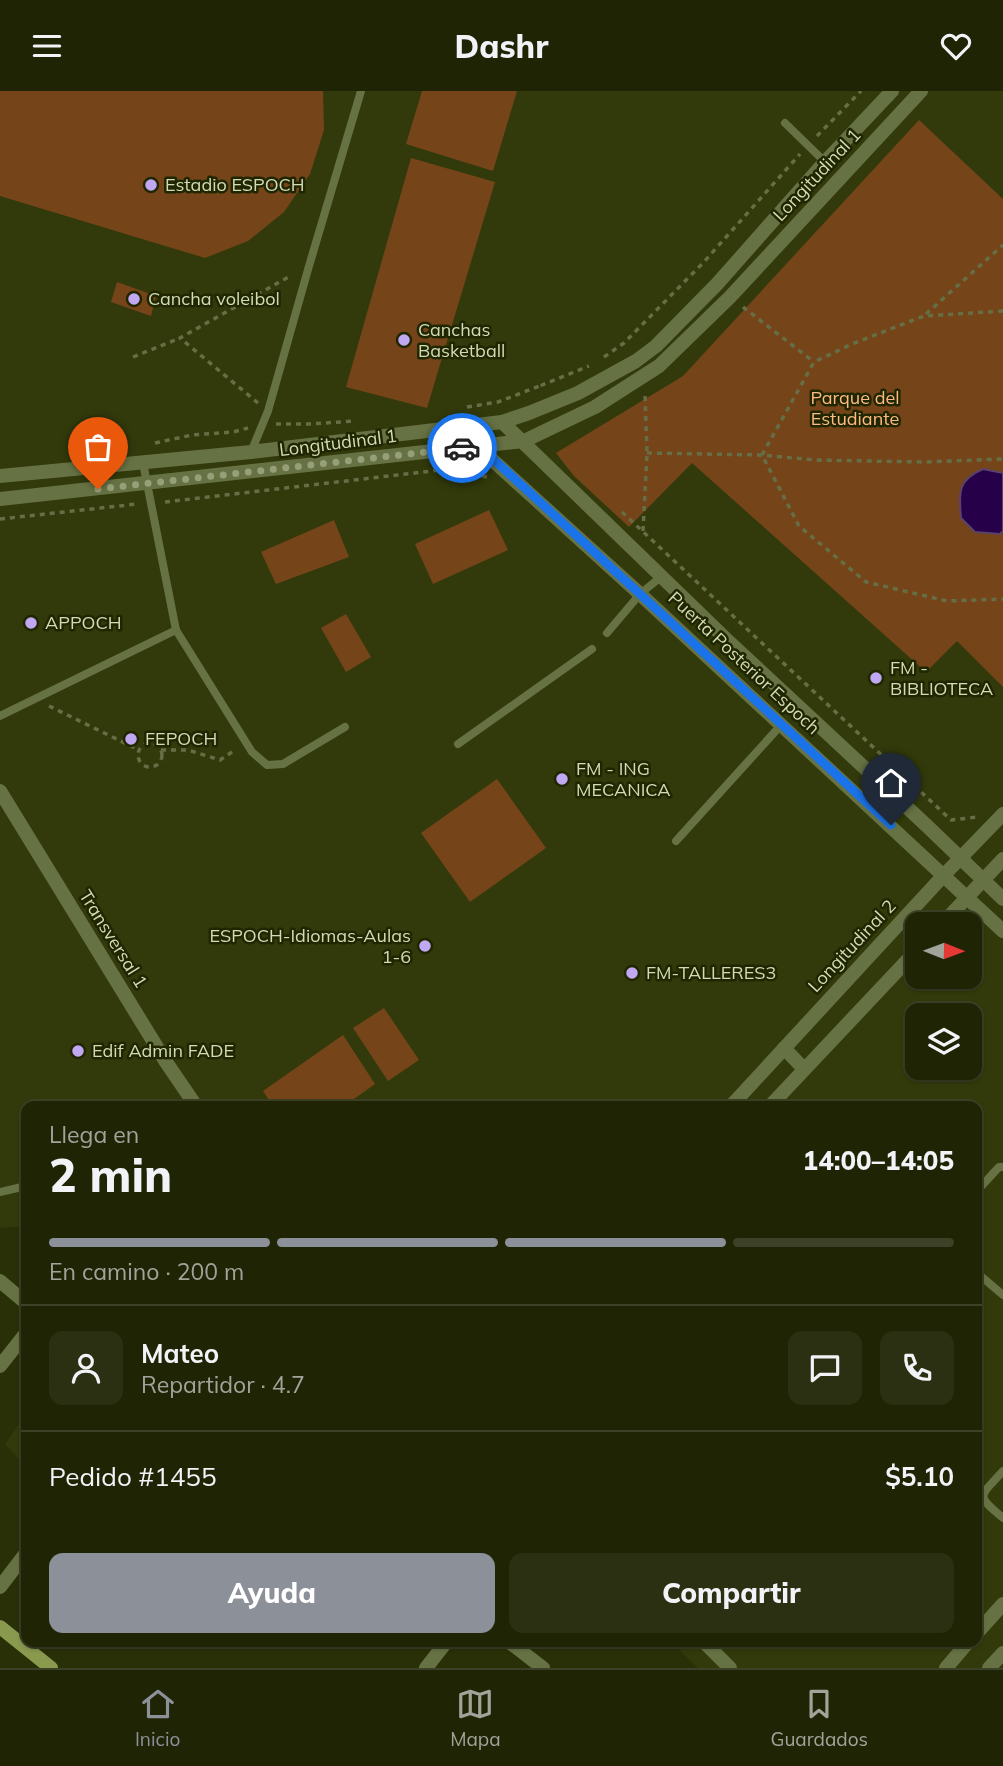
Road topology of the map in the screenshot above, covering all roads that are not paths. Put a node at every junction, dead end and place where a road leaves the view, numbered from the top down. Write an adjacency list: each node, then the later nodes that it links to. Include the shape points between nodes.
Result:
1 (361, 91): 10 (lane, via 268,411)
2 (892, 91): 5 (street, Longitudinal 1)
3 (921, 91): 8 (street, Longitudinal 1, via 730,297 659,366 595,407)
4 (785, 123): 5 (lane)
5 (825, 162): 6 (street, Longitudinal 1, via 656,346 578,393)
6 (502, 422): 7 (street, Longitudinal 1); 8 (street, Puerta Posterior Espoch)
7 (456, 427): 9 (street, Puerta Posterior Espoch); 10 (street, Longitudinal 1)
8 (522, 441): 9 (street, Longitudinal 1); 15 (street, Puerta Posterior Espoch)
9 (479, 446): 13 (street, Longitudinal 1); 16 (street, Puerta Posterior Espoch)
10 (251, 452): 11 (street, Longitudinal 1)
11 (143, 463): 12 (street, Longitudinal 1); 13 (lane)
12 (0, 476)
13 (147, 484): 14 (street, Longitudinal 1); 17 (lane)
14 (0, 499)
15 (662, 576): 16 (lane); 27 (street, Puerta Posterior Espoch)
16 (640, 594): 18 (lane); 21 (street, Puerta Posterior Espoch)
17 (176, 630): 20 (lane); 22 (lane, via 246,743 267,765 284,764)
18 (607, 632)
19 (592, 649): 23 (lane)
20 (0, 716)
21 (782, 724): 26 (lane); 29 (street, Puerta Posterior Espoch)
22 (345, 727)
23 (458, 744)
24 (0, 791): 38 (street, Transversal 1)
25 (1003, 814): 27 (street, Longitudinal 2)
26 (676, 841)
27 (961, 859): 29 (street, Longitudinal 2); 30 (street, Puerta Posterior Espoch)
28 (1003, 859): 30 (street)
29 (944, 875): 31 (street, Puerta Posterior Espoch); 36 (street, Longitudinal 2)
30 (983, 880): 31 (street); 32 (street, Puerta Posterior Espoch)
31 (968, 897): 33 (street); 34 (street, Puerta Posterior Espoch)
32 (1003, 899)
33 (954, 912)
34 (1003, 930)
35 (905, 963): 37 (street)
36 (784, 1048): 37 (street); 39 (street, Longitudinal 2)
37 (804, 1069): 40 (street)
38 (193, 1101)
39 (735, 1101)
40 (775, 1101)
41 (1003, 1167): 42 (lane)
42 (982, 1185)
43 (21, 1188): 44 (lane)
44 (0, 1192)
45 (982, 1277): 47 (lane)
46 (0, 1281): 48 (street)
47 (1003, 1295)
48 (21, 1299)
49 (21, 1339): 50 (street)
50 (0, 1366)
51 (1003, 1471): 52 (lane, via 982,1497)
52 (1003, 1518)
53 (21, 1560): 54 (street)
54 (0, 1587)
55 (1003, 1604): 57 (street)
56 (0, 1627): 58 (main road)
57 (982, 1627)
58 (21, 1644)
59 (25, 1647): 65 (main road)
60 (442, 1647): 66 (street)
61 (516, 1647): 67 (street)
62 (709, 1647): 68 (street)
63 (965, 1647): 69 (street)
64 (1003, 1653): 70 (street)
65 (51, 1668)
66 (426, 1668)
67 (543, 1668)
68 (730, 1668)
69 (946, 1668)
70 (989, 1668)

